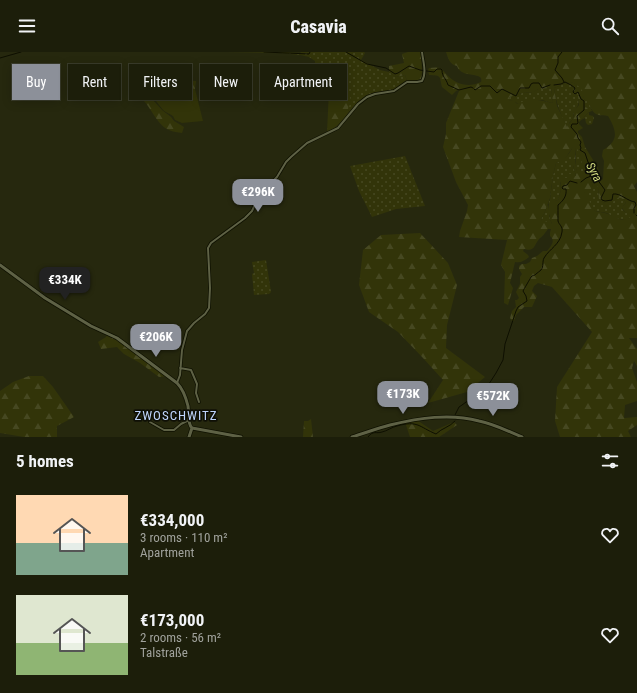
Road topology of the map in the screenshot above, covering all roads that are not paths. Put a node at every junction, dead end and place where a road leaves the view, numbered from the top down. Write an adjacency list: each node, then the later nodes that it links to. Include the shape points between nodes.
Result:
1 (422, 52): 3 (street, via 423,80 408,82 394,91 367,97 338,128 307,143 286,162 245,218 211,243 208,248 209,308 187,332)
2 (0, 265): 4 (street, via 46,298 91,326 117,338)
3 (180, 368): 4 (street); 5 (street, via 191,370 197,384)
4 (177, 383): 6 (street, via 186,399)
5 (199, 402)
6 (189, 420): 7 (street, via 174,430 164,430); 8 (street)
7 (150, 422)
8 (192, 428): 9 (street); 10 (street)
9 (226, 436): 11 (street)
10 (189, 437)
11 (241, 437)
12 (352, 437): 13 (street, via 390,425 431,417 446,417 478,420)
13 (522, 437)

